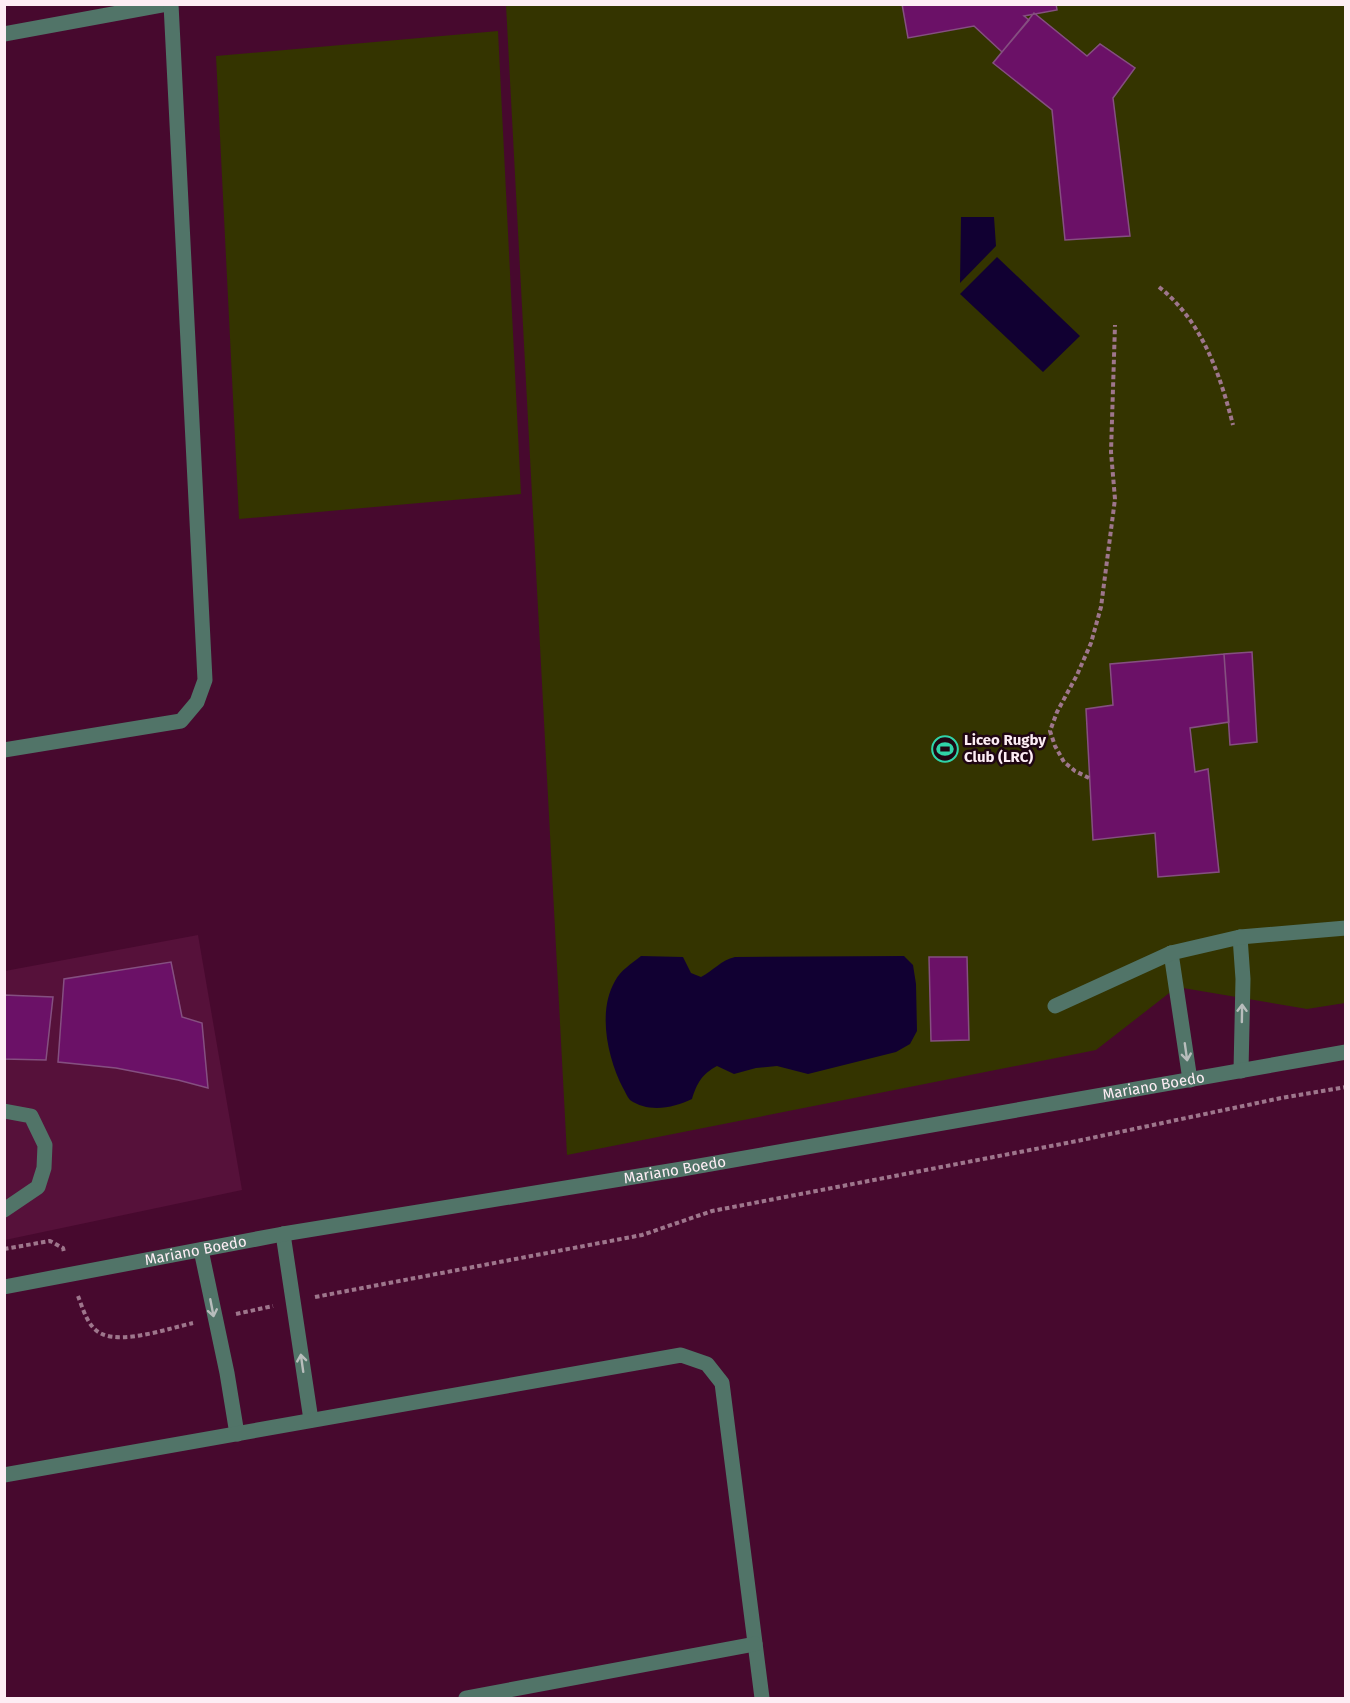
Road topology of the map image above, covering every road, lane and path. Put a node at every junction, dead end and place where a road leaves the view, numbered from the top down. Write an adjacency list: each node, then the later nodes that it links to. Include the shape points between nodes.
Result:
1 (166, 4): 3 (street)
2 (171, 4): 7 (street, via 204,680 197,702 181,721)
3 (4, 34)
4 (1159, 287): 6 (path, via 1173,297 1204,341)
5 (1115, 326): 8 (path, via 1111,452 1115,499 1101,607 1091,642 1050,731 1064,762)
6 (1233, 425)
7 (4, 750)
8 (1089, 778)
9 (1346, 928): 10 (street)
10 (1240, 937): 11 (street); 14 (street, one-way to 10)
11 (1171, 953): 12 (street); 15 (street, one-way to 15)
12 (1055, 1006)
13 (1346, 1052): 14 (street, Mariano Boedo)
14 (1241, 1071): 15 (street, Mariano Boedo)
15 (1190, 1080): 19 (street, Mariano Boedo)
16 (1346, 1087): 24 (path, via 724,1209 642,1235)
17 (4, 1111): 18 (street, via 32,1116 45,1145 38,1187)
18 (4, 1210)
19 (283, 1234): 21 (street, Mariano Boedo); 24 (street)
20 (4, 1249): 22 (path, via 50,1240 63,1248)
21 (201, 1250): 22 (street, Mariano Boedo); 25 (street, one-way to 25)
22 (69, 1275): 23 (street, Mariano Boedo); 25 (path, via 88,1321 101,1334 124,1337)
23 (4, 1287)
24 (293, 1302): 25 (path); 26 (street, one-way to 24)
25 (214, 1319): 27 (street)
26 (311, 1420): 27 (street); 29 (street, via 681,1355 707,1364 722,1383)
27 (237, 1434): 28 (street)
28 (4, 1475)
29 (755, 1644): 30 (street); 31 (street)
30 (466, 1698)
31 (762, 1698)

